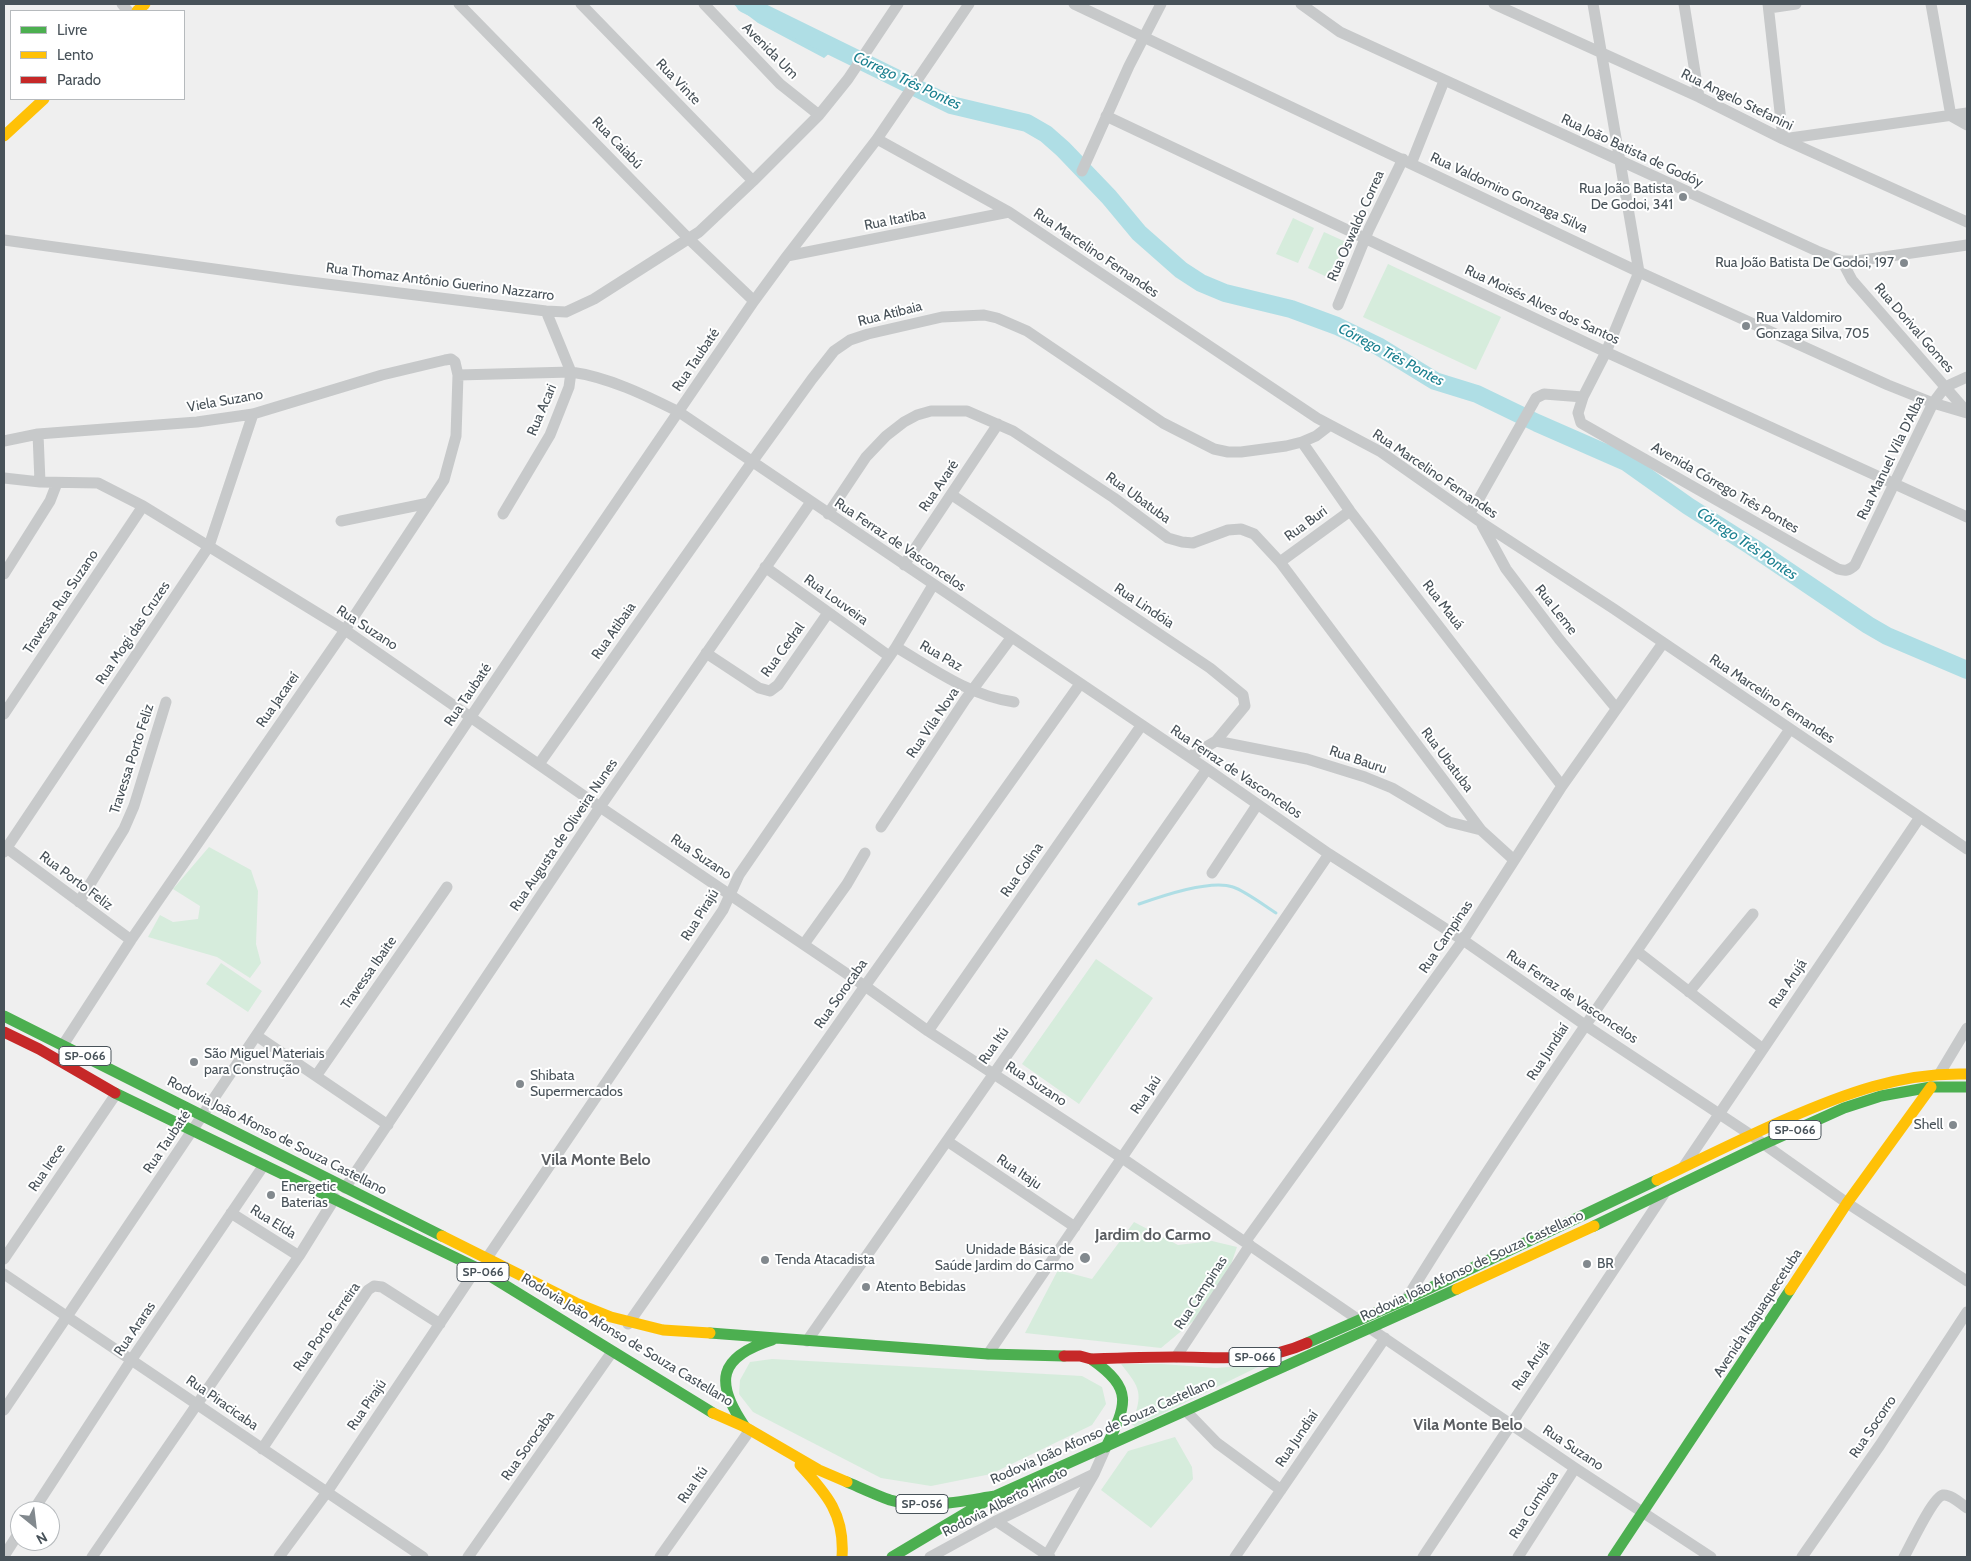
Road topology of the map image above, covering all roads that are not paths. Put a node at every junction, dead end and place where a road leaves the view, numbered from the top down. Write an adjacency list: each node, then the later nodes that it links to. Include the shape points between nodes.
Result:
1 (459, 4): 35 (street, Rua Caiabú)
2 (581, 4): 31 (street, Rua Vinte)
3 (704, 4): 20 (street, Avenida Um, via 780,84)
4 (898, 4): 20 (street, Rua Thomaz Antônio Guerino Nazzarro, via 848,79)
5 (969, 4): 26 (street, Rua Taubaté)
6 (1074, 4): 15 (street, Rua Valdomiro Gonzaga Silva)
7 (1161, 4): 15 (street)
8 (1301, 4): 17 (street, Rua João Batista de Godóy, via 1340,32)
9 (1494, 4): 16 (street, Rua Angelo Stefanini)
10 (1593, 4): 16 (street)
11 (1684, 4): 18 (street)
12 (1796, 4): 14 (street)
13 (1931, 4): 23 (street)
14 (1769, 6): 27 (street)
15 (1144, 37): 22 (street); 28 (street, Rua Valdomiro Gonzaga Silva)
16 (1600, 52): 18 (street, Rua Angelo Stefanini); 29 (street)
17 (1444, 81): 28 (street, Rua Oswaldo Correa); 29 (street, Rua João Batista de Godóy)
18 (1699, 97): 27 (street, Rua Angelo Stefanini)
19 (43, 100): 25 (main road)
20 (819, 114): 31 (street, Rua Thomaz Antônio Guerino Nazzarro)
21 (1967, 114): 23 (street)
22 (1106, 116): 30 (street); 34 (street, Rua Moisés Alves dos Santos)
23 (1951, 116): 24 (street); 27 (street)
24 (1967, 125)
25 (4, 136)
26 (877, 139): 32 (street, Rua Marcelino Fernandes); 38 (street, Rua Taubaté)
27 (1783, 139): 33 (street, Rua Angelo Stefanini)
28 (1407, 161): 34 (street, Rua Oswaldo Correa); 40 (street, Rua Valdomiro Gonzaga Silva)
29 (1619, 162): 39 (street, Rua João Batista de Godóy); 40 (street)
30 (1082, 171)
31 (754, 181): 35 (street, Rua Thomaz Antônio Guerino Nazzarro)
32 (1010, 212): 38 (street, Rua Itatiba); 55 (street, Rua Marcelino Fernandes)
33 (1967, 222)
34 (1365, 238): 42 (street, Rua Oswaldo Correa); 44 (street, Rua Moisés Alves dos Santos)
35 (688, 239): 41 (street, Rua Caiabú); 43 (street, Rua Thomaz Antônio Guerino Nazzarro, via 594,300 566,312)
36 (4, 240): 43 (street, Rua Thomaz Antônio Guerino Nazzarro)
37 (1967, 245): 39 (street, Rua João Batista de Godóy)
38 (787, 256): 41 (street, Rua Taubaté)
39 (1842, 261): 48 (street, Rua Dorival Gomes, via 1852,280)
40 (1639, 272): 44 (street); 50 (street, Rua Valdomiro Gonzaga Silva)
41 (754, 302): 51 (street, Rua Taubaté)
42 (1338, 305)
43 (546, 312): 45 (street, Rua Acari)
44 (1606, 352): 49 (street); 63 (street, Rua Moisés Alves dos Santos)
45 (571, 372): 46 (street, Rua Ferraz de Vasconcelos); 51 (street, Rua Ferraz de Vasconcelos, via 616,384); 70 (street, Rua Acari, via 569,387 550,434)
46 (458, 374): 53 (street, Viela Suzano, via 455,362 445,360 382,375); 66 (street, Rua Jacareí, via 456,436 444,480)
47 (1967, 377): 48 (street, Rua Manuel Vila D'Alba)
48 (1946, 387): 50 (street, Rua Manuel Vila D'Alba); 52 (street, Rua Dorival Gomes)
49 (1583, 397): 69 (street, via 1544,394 1536,398); 78 (street, Avenida Córrego Três Pontes, via 1578,414 1582,423 1838,569 1850,570)
50 (1933, 403): 52 (street, Rua Valdomiro Gonzaga Silva); 63 (street, Rua Manuel Vila D'Alba)
51 (679, 412): 59 (street, Rua Ferraz de Vasconcelos); 94 (street, Rua Taubaté)
52 (1967, 413)
53 (253, 414): 56 (street, Viela Suzano, via 197,422); 75 (street, Rua Mogi das Cruzes)
54 (998, 424): 64 (street, Rua Avaré); 71 (street, Rua Ubatuba, via 967,411 917,414 886,436 866,457); 76 (street, Rua Ubatuba, via 1013,430 1168,538 1193,543 1228,530 1241,529 1254,534)
55 (1330, 426): 58 (street, Rua Atibaia); 69 (street, Rua Marcelino Fernandes, via 1381,452)
56 (38, 434): 57 (street, Viela Suzano); 61 (street)
57 (4, 441)
58 (1302, 442): 59 (street, Rua Atibaia, via 1241,452 1214,449 1163,423 1027,331 984,315 942,317 850,340 834,351); 68 (street, Rua Mauá)
59 (752, 462): 65 (street, Rua Ferraz de Vasconcelos); 99 (street, Rua Atibaia)
60 (4, 478): 61 (street, Rua Suzano)
61 (40, 482): 62 (street, Rua Suzano)
62 (57, 483): 67 (street, Rua Suzano, via 98,483); 80 (street, via 50,501)
63 (1895, 484): 72 (street, Rua Moisés Alves dos Santos); 78 (street, Rua Manuel Vila D'Alba)
64 (952, 495): 77 (street, Rua Avaré); 97 (street, Rua Lindóia, via 1202,663 1244,695 1245,706)
65 (811, 502): 71 (street, Rua Ferraz de Vasconcelos); 79 (street, Rua Augusta de Oliveira Nunes)
66 (429, 503): 73 (street); 83 (street, Rua Jacareí)
67 (143, 506): 75 (street, Rua Suzano); 93 (street, Travessa Rua Suzano)
68 (1350, 511): 76 (street, Rua Buri); 101 (street, Rua Mauá)
69 (1469, 513): 74 (street, Rua Marcelino Fernandes)
70 (504, 514)
71 (828, 514): 77 (street, Rua Ferraz de Vasconcelos)
72 (1967, 517)
73 (340, 521)
74 (1482, 523): 85 (street, Rua Marcelino Fernandes); 92 (street, Rua Leme, via 1506,569)
75 (209, 546): 83 (street, Rua Suzano); 107 (street, Rua Mogi das Cruzes)
76 (1280, 562): 106 (street, Rua Ubatuba)
77 (904, 565): 81 (street, Rua Ferraz de Vasconcelos)
78 (1855, 566)
79 (765, 568): 82 (street, Rua Louveira); 87 (street, Rua Augusta de Oliveira Nunes)
80 (4, 574)
81 (933, 585): 84 (street, Rua Ferraz de Vasconcelos); 86 (street, Rua Pirajú)
82 (828, 613): 86 (street, Rua Louveira); 87 (street, Rua Cedral, via 778,685 770,691 760,688)
83 (345, 630): 94 (street, Rua Suzano); 117 (street, Rua Jacareí)
84 (1011, 638): 88 (street, Rua Ferraz de Vasconcelos); 89 (street, Rua Vila Nova)
85 (1664, 643): 92 (street, Rua Campinas); 96 (street, Rua Marcelino Fernandes)
86 (892, 652): 89 (street, Rua Paz); 114 (street, Rua Pirajú, via 739,875)
87 (706, 653): 103 (street, Rua Augusta de Oliveira Nunes)
88 (1080, 684): 95 (street, Rua Ferraz de Vasconcelos); 121 (street, Rua Sorocaba)
89 (972, 691): 91 (street, Rua Paz); 105 (street, Rua Vila Nova)
90 (166, 702): 115 (street, Travessa Porto Feliz, via 124,829)
91 (1014, 702)
92 (1616, 708): 101 (street, Rua Campinas)
93 (4, 714)
94 (471, 717): 99 (street, Rua Suzano); 128 (street, Rua Taubaté)
95 (1140, 726): 98 (street, Rua Ferraz de Vasconcelos); 126 (street, Rua Colina)
96 (1790, 729): 104 (street, Rua Marcelino Fernandes); 120 (street, Rua Jundiaí)
97 (1216, 741): 98 (street, Rua Lindóia); 106 (street, Rua Bauru, via 1307,759 1365,777 1392,788 1449,822)
98 (1189, 758): 100 (street, Rua Ferraz de Vasconcelos)
99 (539, 764): 103 (street, Rua Suzano)
100 (1206, 769): 102 (street, Rua Ferraz de Vasconcelos); 131 (street, Rua Itú)
101 (1562, 786): 111 (street, Rua Campinas)
102 (1257, 805): 110 (street, Rua Ferraz de Vasconcelos); 112 (street)
103 (600, 807): 114 (street, Rua Suzano); 140 (street, Rua Augusta de Oliveira Nunes)
104 (1920, 817): 108 (street, Rua Marcelino Fernandes); 130 (street, Rua Arujá)
105 (881, 826)
106 (1481, 830): 111 (street, Rua Ubatuba)
107 (5, 849): 115 (street, Rua Porto Feliz)
108 (1967, 849)
109 (865, 853): 119 (street)
110 (1329, 854): 118 (street, Rua Ferraz de Vasconcelos); 145 (street, Rua Jaú)
111 (1514, 860): 118 (street, Rua Campinas)
112 (1212, 873)
113 (447, 887): 134 (street, Travessa Ibaite)
114 (730, 894): 119 (street, Rua Suzano); 156 (street, Rua Pirajú, via 723,910)
115 (79, 902): 117 (street, Rua Porto Feliz)
116 (1754, 914): 122 (street)
117 (131, 940): 129 (street, Rua Jacareí)
118 (1463, 940): 124 (street, Rua Ferraz de Vasconcelos); 154 (street, Rua Campinas)
119 (804, 944): 121 (street, Rua Suzano)
120 (1638, 952): 122 (street); 124 (street, Rua Jundiaí)
121 (865, 986): 126 (street, Rua Suzano); 166 (street, Rua Sorocaba)
122 (1689, 992): 130 (street)
123 (4, 1016): 129 (main road, Rodovia João Afonso de Souza Castellano / SP-066)
124 (1585, 1025): 138 (street, Rua Ferraz de Vasconcelos); 161 (street, Rua Jundiaí)
125 (1967, 1028): 132 (street)
126 (928, 1031): 131 (street, Rua Suzano)
127 (4, 1032): 137 (main road, Rodovia João Afonso de Souza Castellano / SP-066)
128 (257, 1036): 134 (street); 139 (street, Rua Taubaté)
129 (63, 1045): 139 (main road, Rodovia João Afonso de Souza Castellano / SP-066)
130 (1763, 1050): 138 (street, Rua Arujá)
131 (993, 1073): 143 (street, Rua Itú); 145 (street, Rua Suzano)
132 (1940, 1073): 133 (main road, Rodovia João Afonso de Souza Castellano / SP-066); 142 (main road, Rodovia João Afonso de Souza Castellano / SP-066, via 1854,1091)
133 (1967, 1074)
134 (316, 1076): 140 (street)
135 (1931, 1087): 136 (main road, Rodovia João Afonso de Souza Castellano / SP-066); 144 (main road, Rodovia João Afonso de Souza Castellano / SP-066, via 1881,1096 1844,1108); 151 (main road, Avenida Itaquaquecetuba)
136 (1967, 1087)
137 (116, 1094): 141 (main road, Rodovia João Afonso de Souza Castellano / SP-066); 157 (street, Rua Irece)
138 (1719, 1114): 142 (street, Rua Ferraz de Vasconcelos); 147 (street, Rua Arujá)
139 (202, 1115): 141 (street, Rua Taubaté); 148 (main road, Rodovia João Afonso de Souza Castellano / SP-066)
140 (388, 1125): 148 (street, Rua Augusta de Oliveira Nunes)
141 (193, 1131): 146 (main road, Rodovia João Afonso de Souza Castellano / SP-066); 163 (street, Rua Taubaté)
142 (1751, 1135): 144 (street, Rua Ferraz de Vasconcelos); 147 (main road, Rodovia João Afonso de Souza Castellano / SP-066)
143 (947, 1141): 153 (street, Rua Itaju); 170 (street, Rua Itú)
144 (1764, 1144): 149 (main road, Rodovia João Afonso de Souza Castellano / SP-066); 151 (street, Rua Ferraz de Vasconcelos)
145 (1122, 1158): 153 (street, Rua Jaú); 154 (street, Rua Suzano)
146 (264, 1165): 150 (main road, Rodovia João Afonso de Souza Castellano / SP-066); 152 (street, Rua Araras)
147 (1682, 1168): 161 (main road, Rodovia João Afonso de Souza Castellano / SP-066)
148 (345, 1188): 156 (main road, Rodovia João Afonso de Souza Castellano / SP-066)
149 (1665, 1193): 167 (main road, Rodovia João Afonso de Souza Castellano / SP-066); 179 (street, Rua Arujá)
150 (335, 1198): 155 (street); 158 (main road, Rodovia João Afonso de Souza Castellano / SP-066)
151 (1848, 1203): 160 (street, Rua Ferraz de Vasconcelos); 191 (main road, Avenida Itaquaquecetuba)
152 (231, 1214): 155 (street, Rua Elda); 174 (street, Rua Araras)
153 (1075, 1227): 172 (street, Rua Jaú)
154 (1247, 1244): 164 (street, Rua Suzano); 173 (street, Rua Campinas)
155 (299, 1256): 176 (street)
156 (487, 1258): 166 (main road, Rodovia João Afonso de Souza Castellano / SP-066, via 603,1316)
157 (4, 1259)
158 (478, 1268): 165 (street, Rua Pirajú); 171 (main road, Rodovia João Afonso de Souza Castellano / SP-066)
159 (4, 1274): 163 (street, Rua Piracicaba)
160 (1967, 1281)
161 (1407, 1299): 164 (main road, Rodovia João Afonso de Souza Castellano / SP-066)
162 (1967, 1312): 207 (street, Rua Socorro)
163 (66, 1316): 174 (street, Rua Piracicaba); 177 (street, Rua Taubaté)
164 (1359, 1320): 173 (main road, Rodovia João Afonso de Souza Castellano / SP-066, via 1270,1355 1234,1359)
165 (440, 1324): 182 (street, Rua Porto Ferreira, via 382,1286 368,1290); 187 (street, Rua Pirajú)
166 (628, 1324): 168 (main road, Rodovia João Afonso de Souza Castellano / SP-066, via 685,1333)
167 (1371, 1329): 169 (street, Rua Suzano); 178 (main road, Rodovia João Afonso de Souza Castellano / SP-066)
168 (780, 1338): 170 (main road, Rodovia João Afonso de Souza Castellano); 180 (main road, via 742,1352 726,1371 726,1395)
169 (1385, 1338): 179 (street, Rua Suzano); 186 (street, Rua Jundiaí)
170 (807, 1340): 172 (main road, Rodovia João Afonso de Souza Castellano)
171 (612, 1352): 180 (main road, Rodovia João Afonso de Souza Castellano / SP-066, via 715,1414); 196 (street, Rua Sorocaba)
172 (988, 1354): 175 (main road, Rodovia João Afonso de Souza Castellano)
173 (1176, 1357): 175 (main road, Rodovia João Afonso de Souza Castellano / SP-066)
174 (132, 1359): 176 (street, Rua Piracicaba); 189 (street, Rua Araras)
175 (1091, 1359): 181 (main road, via 1114,1376 1122,1389 1125,1403)
176 (198, 1403): 182 (street, Rua Piracicaba); 193 (street)
177 (4, 1410)
178 (1187, 1412): 181 (main road, Rodovia João Afonso de Souza Castellano / SP-066); 186 (street, via 1217,1443)
179 (1511, 1424): 184 (street, Rua Suzano); 203 (street, Rua Arujá)
180 (747, 1429): 183 (main road, Rodovia João Afonso de Souza Castellano / SP-056); 197 (street, Rua Itú)
181 (1106, 1448): 185 (street); 188 (main road, Rodovia João Afonso de Souza Castellano / SP-056)
182 (262, 1449): 187 (street, Rua Piracicaba)
183 (791, 1455): 188 (main road, Rodovia João Afonso de Souza Castellano / SP-056, via 891,1500 932,1504); 198 (main road, SP-056, via 830,1500 840,1521 844,1545)
184 (1575, 1468): 191 (street, Rua Suzano); 204 (street, Rua Cumbica)
185 (1094, 1474): 192 (street, Rodovia Alberto Hinoto); 201 (street)
186 (1280, 1490): 202 (street, Rua Jundiaí)
187 (327, 1492): 194 (street, Rua Pirajú); 195 (street, Rua Piracicaba)
188 (995, 1496): 199 (main road, Rodovia Alberto Hinoto / SP-056)
189 (40, 1501)
190 (1967, 1508): 208 (street, via 1943,1495 1936,1501)
191 (1643, 1513): 205 (main road, Avenida Itaquaquecetuba); 206 (street, Rua Suzano)
192 (996, 1521): 200 (street, Rodovia Alberto Hinoto); 201 (street)
193 (92, 1557)
194 (279, 1557)
195 (423, 1557)
196 (468, 1557)
197 (660, 1557)
198 (842, 1557)
199 (892, 1557)
200 (930, 1557)
201 (1048, 1557)
202 (1235, 1557)
203 (1423, 1557)
204 (1518, 1557)
205 (1613, 1557)
206 (1711, 1557)
207 (1802, 1557)
208 (1904, 1557)

